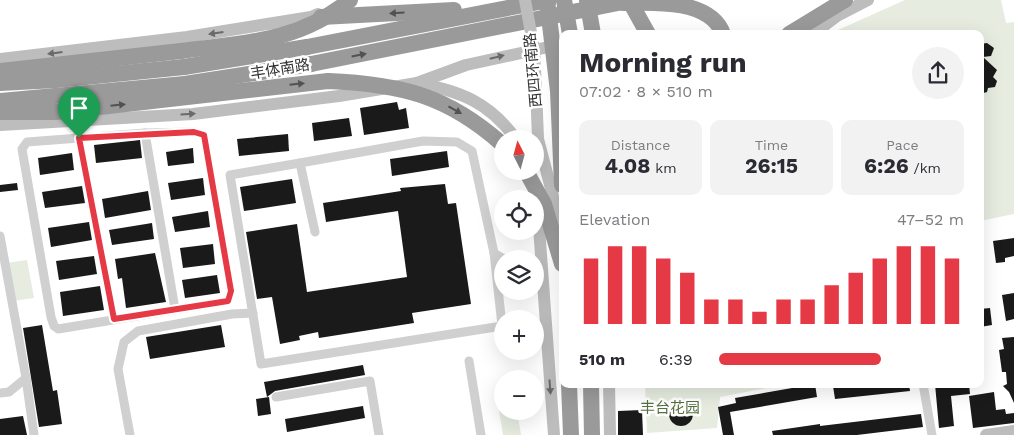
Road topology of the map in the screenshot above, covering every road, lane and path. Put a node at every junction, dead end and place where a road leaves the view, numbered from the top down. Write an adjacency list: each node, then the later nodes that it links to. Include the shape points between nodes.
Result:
1 (339, 0): 16 (street)
2 (350, 0): 27 (highway, bridge, via 309,26 286,36)
3 (419, 0): 14 (highway)
4 (525, 0): 44 (street, 西四环南路, bridge, via 534,49 538,140)
5 (548, 0): 13 (highway, 丰体南路); 35 (highway, 西四环南路, bridge)
6 (564, 0): 19 (highway, bridge)
7 (587, 0): 20 (highway, bridge)
8 (633, 0): 12 (highway)
9 (834, 0): 15 (street)
10 (845, 0): 23 (highway, bridge)
11 (868, 0): 15 (street)
12 (622, 2): 21 (highway, bridge, via 638,12); 22 (highway, via 678,2 699,6 711,13); 31 (highway, 丰体南路, one-way to 12, bridge, via 186,84 311,64)
13 (506, 9): 14 (highway); 27 (highway, 丰体南路, bridge, via 307,47)
14 (445, 10): 16 (highway, one-way to 16)
15 (837, 16): 24 (street)
16 (311, 17): 17 (street)
17 (264, 26): 18 (street); 32 (street)
18 (236, 30): 26 (street, one-way to 26); 33 (street)
19 (569, 30)
20 (592, 30)
21 (646, 30)
22 (722, 30)
23 (796, 30)
24 (818, 30)
25 (559, 45): 29 (street, one-way to 25, via 466,65)
26 (0, 59)
27 (182, 59): 28 (highway); 30 (highway, 丰体南路, via 56,80)
28 (0, 71)
29 (417, 83): 32 (street); 38 (street, via 447,88 478,102)
30 (0, 84)
31 (0, 101)
32 (278, 104): 33 (street)
33 (248, 108): 36 (street, one-way to 33)
34 (0, 112): 40 (highway, one-way to 40, bridge, via 56,112 328,81 364,82 400,88 443,104)
35 (559, 114)
36 (76, 122): 37 (street); 41 (street)
37 (0, 125)
38 (509, 130)
39 (145, 133): 41 (street); 52 (street); 52 (street, via 194,132 204,135 208,155 231,291 228,301)
40 (494, 137)
41 (79, 138): 54 (street); 54 (street, via 27,142 22,149 51,317 58,329)
42 (300, 163): 45 (street); 48 (street, via 423,141 457,142 472,151); 53 (street, via 230,175)
43 (532, 180): 49 (highway, bridge, via 544,204)
44 (559, 219)
45 (315, 232)
46 (559, 234): 50 (street)
47 (0, 236): 57 (street)
48 (494, 253)
49 (559, 254)
50 (544, 283)
51 (544, 300): 70 (street, one-way to 70)
52 (175, 309): 54 (street)
53 (253, 313): 55 (street, via 261,364); 67 (street, via 138,331 124,342 118,369)
54 (114, 319)
55 (494, 326)
56 (469, 361): 69 (street)
57 (26, 378): 62 (street, via 9,392); 66 (street)
58 (569, 388): 71 (highway)
59 (591, 388): 64 (highway)
60 (609, 388): 72 (street)
61 (924, 388): 73 (street)
62 (0, 393)
63 (276, 397): 68 (street, via 370,381)
64 (592, 432)
65 (1014, 432): 74 (street)
66 (34, 435)
67 (130, 435)
68 (379, 435)
69 (481, 435)
70 (554, 435)
71 (571, 435)
72 (610, 435)
73 (932, 435)
74 (986, 435)

